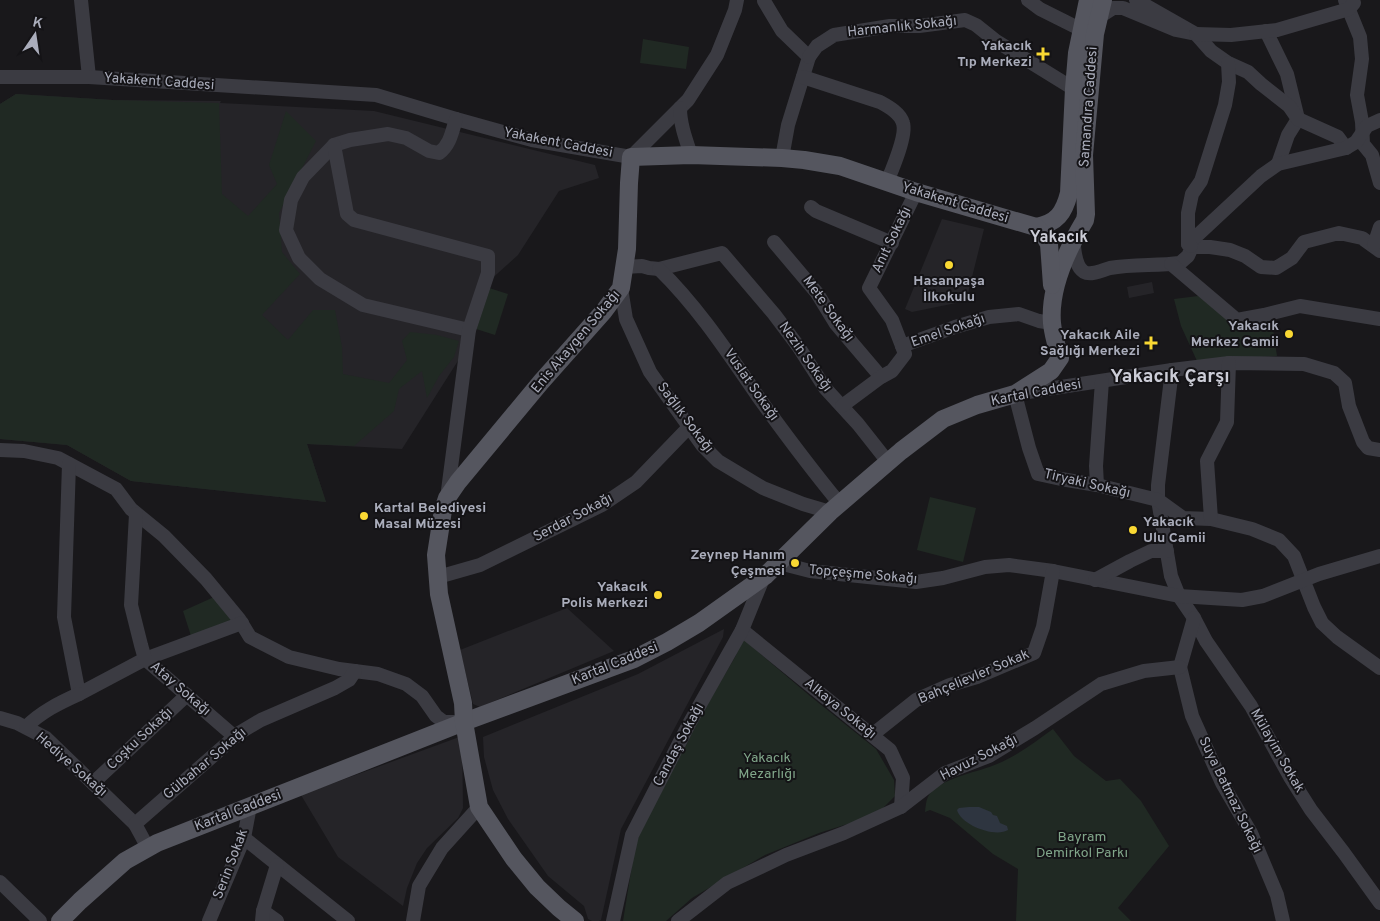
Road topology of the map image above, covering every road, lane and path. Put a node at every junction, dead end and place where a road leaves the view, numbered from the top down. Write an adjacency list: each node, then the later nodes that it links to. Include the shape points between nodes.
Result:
1 (81, 0): 16 (street)
2 (737, 0): 19 (street, via 717,54)
3 (1028, 0): 10 (street)
4 (1088, 0): 10 (main road, Samandıra Caddesi)
5 (1103, 0): 9 (main road, Samandıra Caddesi)
6 (1136, 0): 12 (street)
7 (764, 1): 13 (street, via 782,31)
8 (1350, 3): 11 (street, via 1277,30); 23 (street, via 1360,37 1362,58 1357,95)
9 (1099, 18): 12 (street, via 1113,8 1123,8 1176,30); 35 (main road, Samandıra Caddesi, via 1084,155)
10 (1082, 30): 18 (main road, Samandıra Caddesi)
11 (1266, 31): 12 (street); 21 (street, via 1288,74)
12 (1196, 34): 14 (street, via 1211,51)
13 (809, 57): 17 (street, Harmanlık Sokağı); 18 (street, Harmanlık Sokağı, via 817,46 834,35 890,26 965,20)
14 (1228, 63): 21 (street, via 1248,72 1289,106); 41 (street, via 1225,105 1188,213)
15 (0, 77): 16 (street, Yakakent Caddesi)
16 (89, 77): 20 (street, Yakakent Caddesi, via 376,95)
17 (803, 77): 28 (street, Harmanlık Sokağı); 30 (street, via 880,102 899,116 903,122 903,137)
18 (1074, 89): 34 (main road, Samandıra Caddesi, via 1069,193)
19 (680, 108): 26 (street); 27 (street)
20 (456, 119): 24 (street, via 450,139 439,153 406,138 388,134); 27 (street, Yakakent Caddesi, via 532,140)
21 (1298, 119): 25 (street, via 1338,137); 29 (street, via 1288,135)
22 (1380, 120): 23 (street, via 1367,126)
23 (1362, 134): 25 (street); 31 (street, via 1363,144 1372,155)
24 (334, 145): 50 (street, Enis Akaygen Sokağı, via 347,214 354,220 488,256 488,273); 50 (street, via 303,177 291,200 286,230 299,258 320,280 362,305)
25 (1346, 148): 29 (street)
26 (691, 155): 27 (main road, Yakakent Caddesi); 28 (main road, Yakakent Caddesi)
27 (631, 157): 44 (main road, Enis Akaygen Sokağı)
28 (782, 158): 30 (main road, Yakakent Caddesi, via 840,166)
29 (1278, 164): 41 (street, via 1261,176)
30 (887, 182): 32 (main road, Yakakent Caddesi)
31 (1380, 183)
32 (916, 192): 36 (main road, Yakakent Caddesi); 40 (street, Anıt Sokağı)
33 (811, 207): 40 (street)
34 (1062, 210): 35 (main road, via 1077,204); 36 (main road, via 1047,225); 38 (main road, via 1059,220)
35 (1086, 210): 38 (main road, Samandıra Caddesi, via 1085,220)
36 (1036, 227): 47 (main road, via 1049,244)
37 (1380, 227): 42 (street)
38 (1076, 234): 43 (street, via 1078,263 1085,273); 47 (main road, Samandıra Caddesi, via 1066,254)
39 (774, 242): 54 (street, Mete Sokağı, via 818,293 836,324)
40 (892, 243): 51 (street, Anıt Sokağı, via 869,288 892,320)
41 (1190, 245): 42 (street, via 1230,250 1261,267 1276,268 1292,258 1304,242 1339,233 1362,238); 43 (street, via 1188,256 1180,263)
42 (1377, 248)
43 (1171, 264): 48 (street, via 1236,320 1300,306)
44 (624, 267): 45 (street); 46 (main road, Enis Akaygen Sokağı)
45 (659, 269): 57 (street, Nezih Sokağı, via 722,253 774,314 825,388); 66 (street, Vuslat Sokağı, via 722,344)
46 (621, 288): 58 (street, Sağlık Sokağı, via 626,319 650,372); 64 (main road, Enis Akaygen Sokağı)
47 (1053, 297): 49 (main road, Samandıra Caddesi)
48 (1380, 319)
49 (1052, 324): 51 (street, Emel Sokağı, via 1019,314 989,316); 56 (main road, Samandıra Caddesi, via 1060,358 1051,371)
50 (469, 330): 64 (street, Enis Akaygen Sokağı)
51 (902, 346): 54 (street, Emel Sokağı, via 905,354 892,371)
52 (1229, 363): 53 (street, Kartal Caddesi); 60 (street, Kartal Caddesi, via 1304,364 1334,373 1345,383 1349,406 1363,442 1368,448); 68 (street, via 1228,422 1207,461)
53 (1172, 370): 55 (street, Kartal Caddesi); 65 (street, Mülayim Sokak)
54 (882, 377): 57 (street, Emel Sokağı)
55 (1102, 380): 56 (street, Kartal Caddesi); 63 (street)
56 (1015, 394): 61 (main road, Kartal Caddesi, via 943,419); 63 (street, Tiryaki Sokağı, via 1038,474)
57 (842, 406): 61 (street, Nezih Sokağı)
58 (689, 427): 66 (street, Sağlık Sokağı, via 718,461 763,488 803,504); 74 (street, Serdar Sokağı, via 636,482 602,504 480,565)
59 (0, 450): 62 (street, via 24,451 58,458)
60 (1380, 450)
61 (888, 462): 66 (main road, Kartal Caddesi)
62 (69, 464): 67 (street, via 116,490); 85 (street, via 64,617)
63 (1097, 485): 65 (street, Tiryaki Sokağı)
64 (447, 498): 74 (main road, Enis Akaygen Sokağı, via 436,555)
65 (1158, 500): 68 (street, via 1183,518); 69 (street, Mülayim Sokak)
66 (835, 508): 71 (main road, Kartal Caddesi)
67 (136, 514): 79 (street, via 164,536 206,579); 81 (street, Atay Sokağı, via 131,605)
68 (1211, 519): 75 (street, via 1252,529 1279,540 1294,556)
69 (1167, 551): 76 (street, via 1151,551); 77 (street, Mülayim Sokak, via 1171,576)
70 (1380, 556): 75 (street, Topçeşme Sokağı)
71 (779, 563): 72 (street, Topçeşme Sokağı, via 810,571 916,582 1009,565); 73 (main road, Kartal Caddesi)
72 (1052, 572): 76 (street, Topçeşme Sokağı); 90 (street, Bahçelievler Sokak, via 1043,627 1034,653 916,700)
73 (764, 576): 80 (street, Candaş Sokağı); 88 (main road, Kartal Caddesi, via 699,624 634,659)
74 (438, 577): 88 (main road, Enis Akaygen Sokağı)
75 (1304, 579): 77 (street, Topçeşme Sokağı, via 1263,596 1242,600); 83 (street, via 1322,623)
76 (1094, 580): 77 (street, Topçeşme Sokağı)
77 (1179, 596): 78 (street, Mülayim Sokak)
78 (1194, 618): 82 (street); 101 (street, Mülayim Sokak, via 1251,706 1310,810)
79 (242, 623): 81 (street); 84 (street, via 250,637 289,657)
80 (742, 630): 90 (street, Alkaya Sokağı); 110 (street, Candaş Sokağı, via 632,835)
81 (145, 659): 85 (street); 86 (street, Atay Sokağı)
82 (1180, 668): 95 (street, Havuz Sokağı, via 1144,671 1101,684 989,756 945,773); 112 (street, Suya Batmaz Sokağı, via 1192,716 1222,782 1251,833 1277,895)
83 (1380, 668)
84 (355, 671): 88 (street, via 378,674 406,684 422,696 444,722); 91 (street, Gülbahar Sokağı, via 342,684 261,720)
85 (79, 694): 89 (street, via 52,706)
86 (188, 695): 91 (street, Atay Sokağı); 92 (street, Coşku Sokağı)
87 (0, 718): 89 (street, Hediye Sokağı)
88 (464, 722): 93 (main road, Kartal Caddesi); 94 (main road, Enis Akaygen Sokağı)
89 (26, 727): 92 (street, Hediye Sokağı, via 46,738)
90 (872, 735): 95 (street, Alkaya Sokağı, via 890,750 903,778)
91 (235, 737): 96 (street, Gülbahar Sokağı)
92 (93, 783): 96 (street, Hediye Sokağı)
93 (250, 806): 97 (street, Serin Sokak); 98 (main road, Kartal Caddesi)
94 (479, 807): 108 (street, via 442,848 419,886); 109 (main road, via 519,866)
95 (901, 808): 111 (street, Havuz Sokağı, via 727,883)
96 (135, 824): 98 (street)
97 (244, 838): 99 (street); 105 (street, Serin Sokak)
98 (148, 848): 104 (main road, Kartal Caddesi, via 125,861)
99 (277, 865): 102 (street); 107 (street)
100 (0, 882): 103 (street)
101 (1380, 903)
102 (262, 916): 106 (street)
103 (40, 921)
104 (60, 921)
105 (209, 921)
106 (277, 921)
107 (348, 921)
108 (413, 921)
109 (575, 921)
110 (613, 921)
111 (678, 921)
112 (1283, 921)

